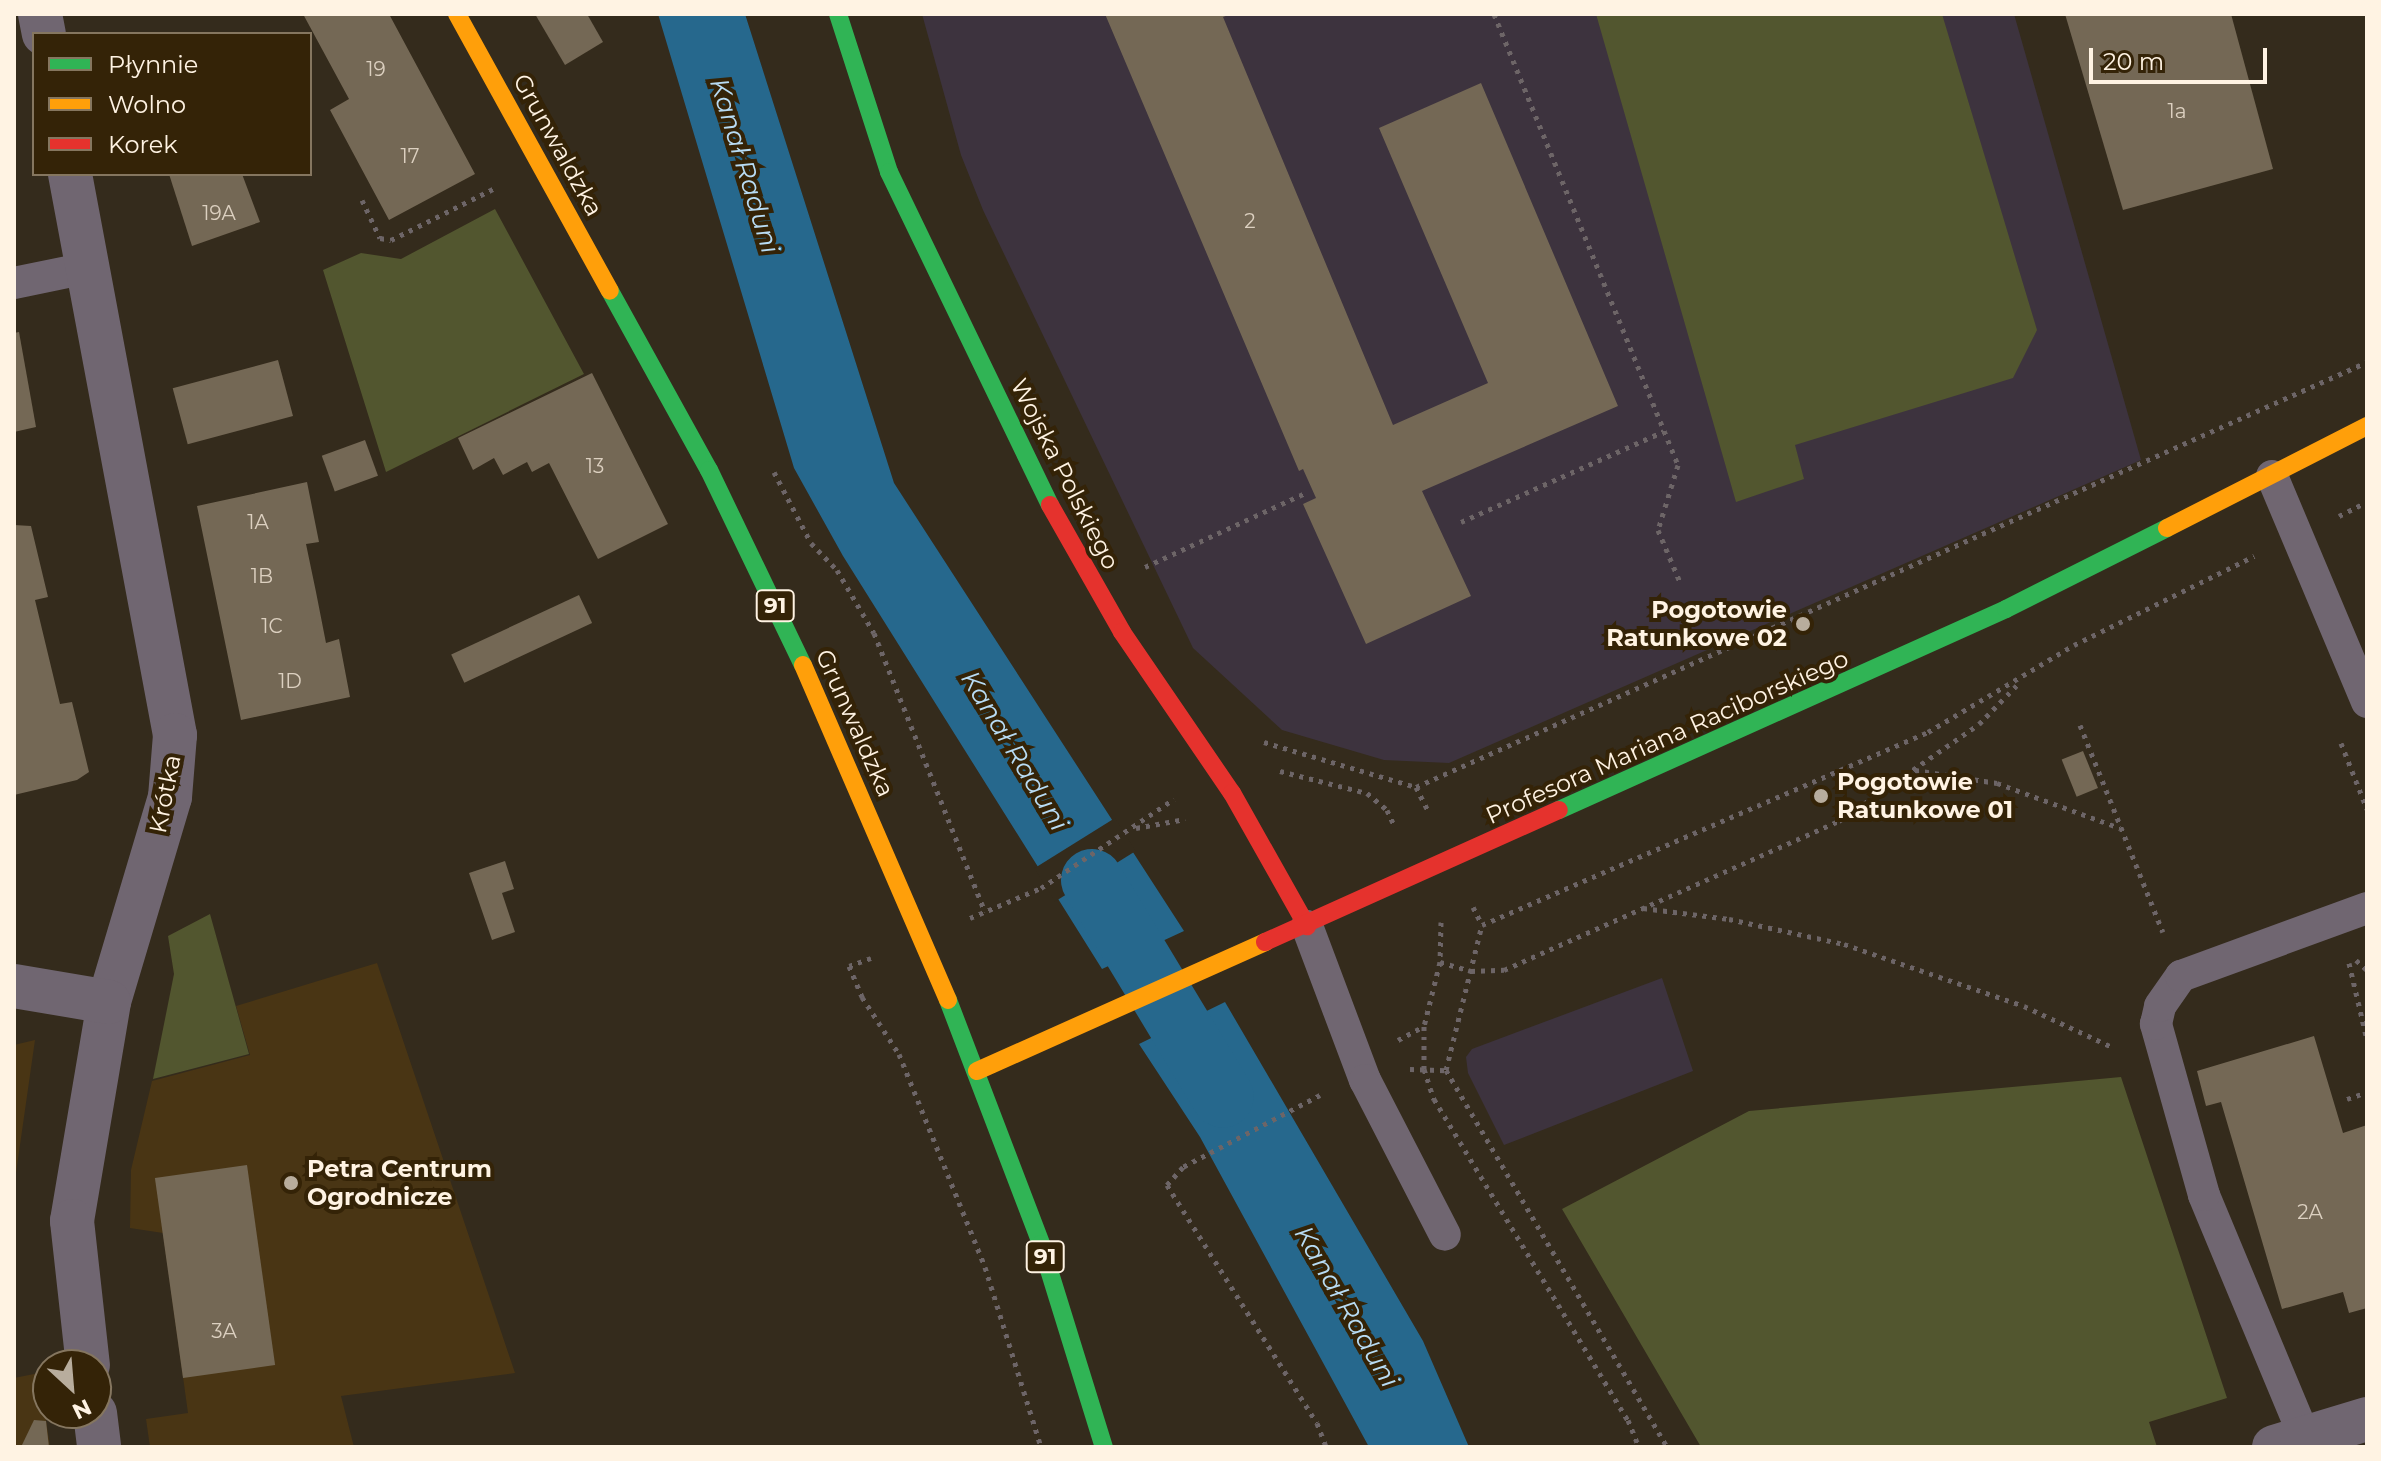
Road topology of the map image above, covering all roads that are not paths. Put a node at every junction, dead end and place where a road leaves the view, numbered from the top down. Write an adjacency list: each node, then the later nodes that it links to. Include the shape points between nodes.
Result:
1 (457, 14): 13 (main road, Grunwaldzka / 91, via 709,470 843,748)
2 (838, 14): 10 (main road, Wojska Polskiego, via 889,172 1066,537 1122,632 1232,793)
3 (70, 176): 4 (street, Krótka)
4 (87, 268): 5 (lane); 12 (street, Krótka, via 175,735 170,797)
5 (14, 283)
6 (2367, 426): 7 (main road, Profesora Mariana Raciborskiego)
7 (2272, 476): 8 (lane); 10 (main road, Profesora Mariana Raciborskiego, via 2006,609)
8 (2367, 702)
9 (2367, 908): 17 (lane, via 2181,976 2160,1006 2156,1024 2204,1195)
10 (1307, 926): 13 (main road, Profesora Mariana Raciborskiego); 14 (lane, via 1365,1080)
11 (14, 986): 12 (street)
12 (109, 1002): 15 (street, Krótka, via 72,1221)
13 (977, 1071): 18 (main road, Grunwaldzka / 91, via 1041,1244)
14 (1445, 1235)
15 (86, 1349)
16 (2367, 1419): 17 (street)
17 (2289, 1442)
18 (1104, 1447)

